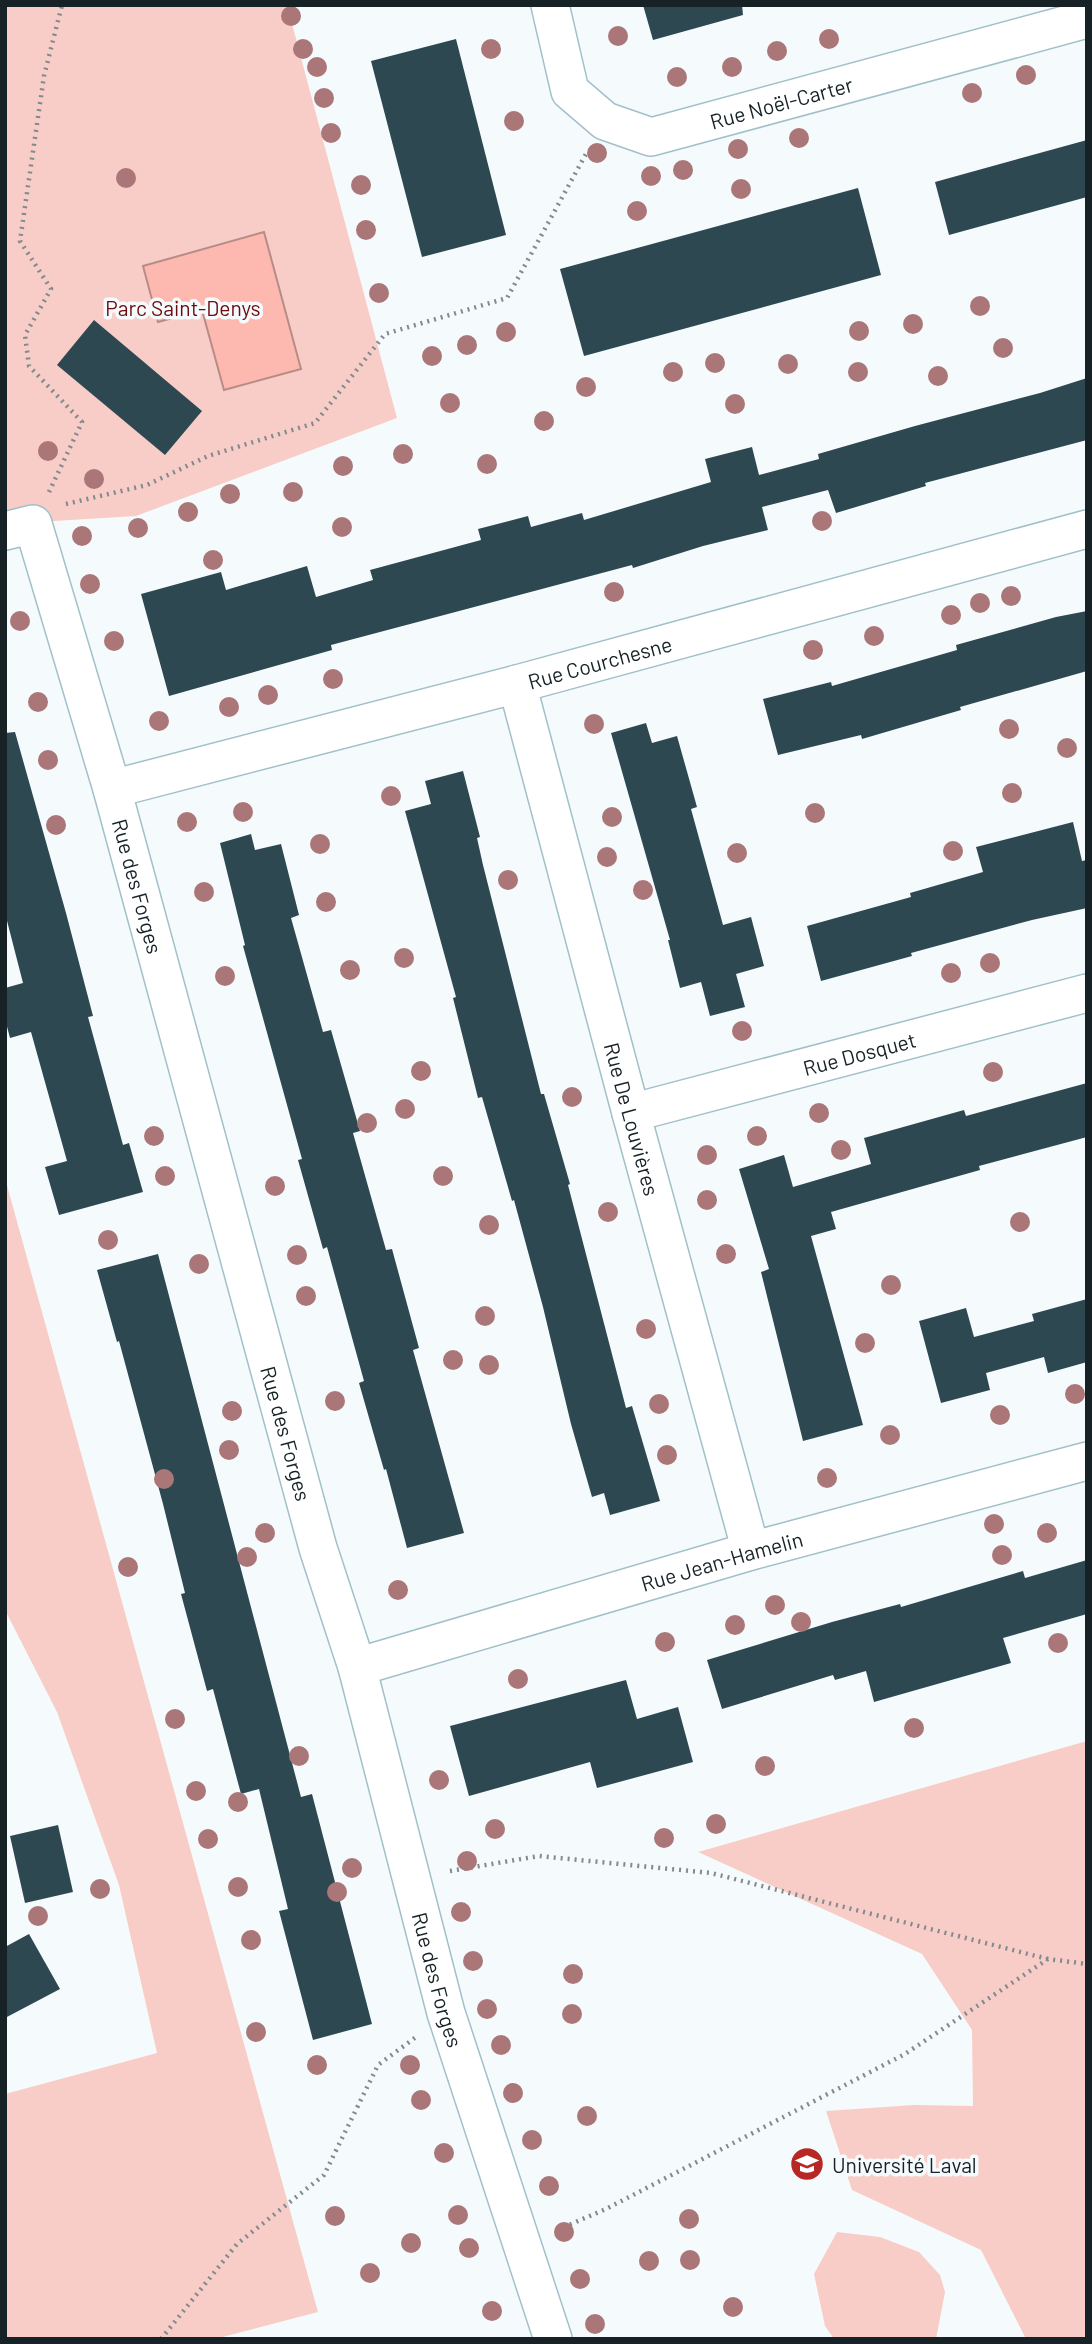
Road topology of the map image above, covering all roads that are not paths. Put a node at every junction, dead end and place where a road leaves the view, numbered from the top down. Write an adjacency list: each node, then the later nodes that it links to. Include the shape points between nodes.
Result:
1 (550, 5): 2 (street, Rue Noël-Carter, via 570,91 605,121 652,137)
2 (1087, 19)
3 (19, 528): 6 (street, Rue des Forges)
4 (1087, 529): 5 (street, Rue Courchesne)
5 (517, 684): 6 (street, Rue Courchesne); 8 (street, Rue De Louvières)
6 (112, 789): 11 (street, Rue des Forges, via 318,1548)
7 (1087, 993): 8 (street, Rue Dosquet)
8 (631, 1113): 10 (street, Rue De Louvières)
9 (1087, 1461): 10 (street, Rue Jean-Hamelin)
10 (751, 1551): 11 (street, Rue Jean-Hamelin)
11 (357, 1667): 12 (street, Rue des Forges, via 446,2012)
12 (553, 2339)

